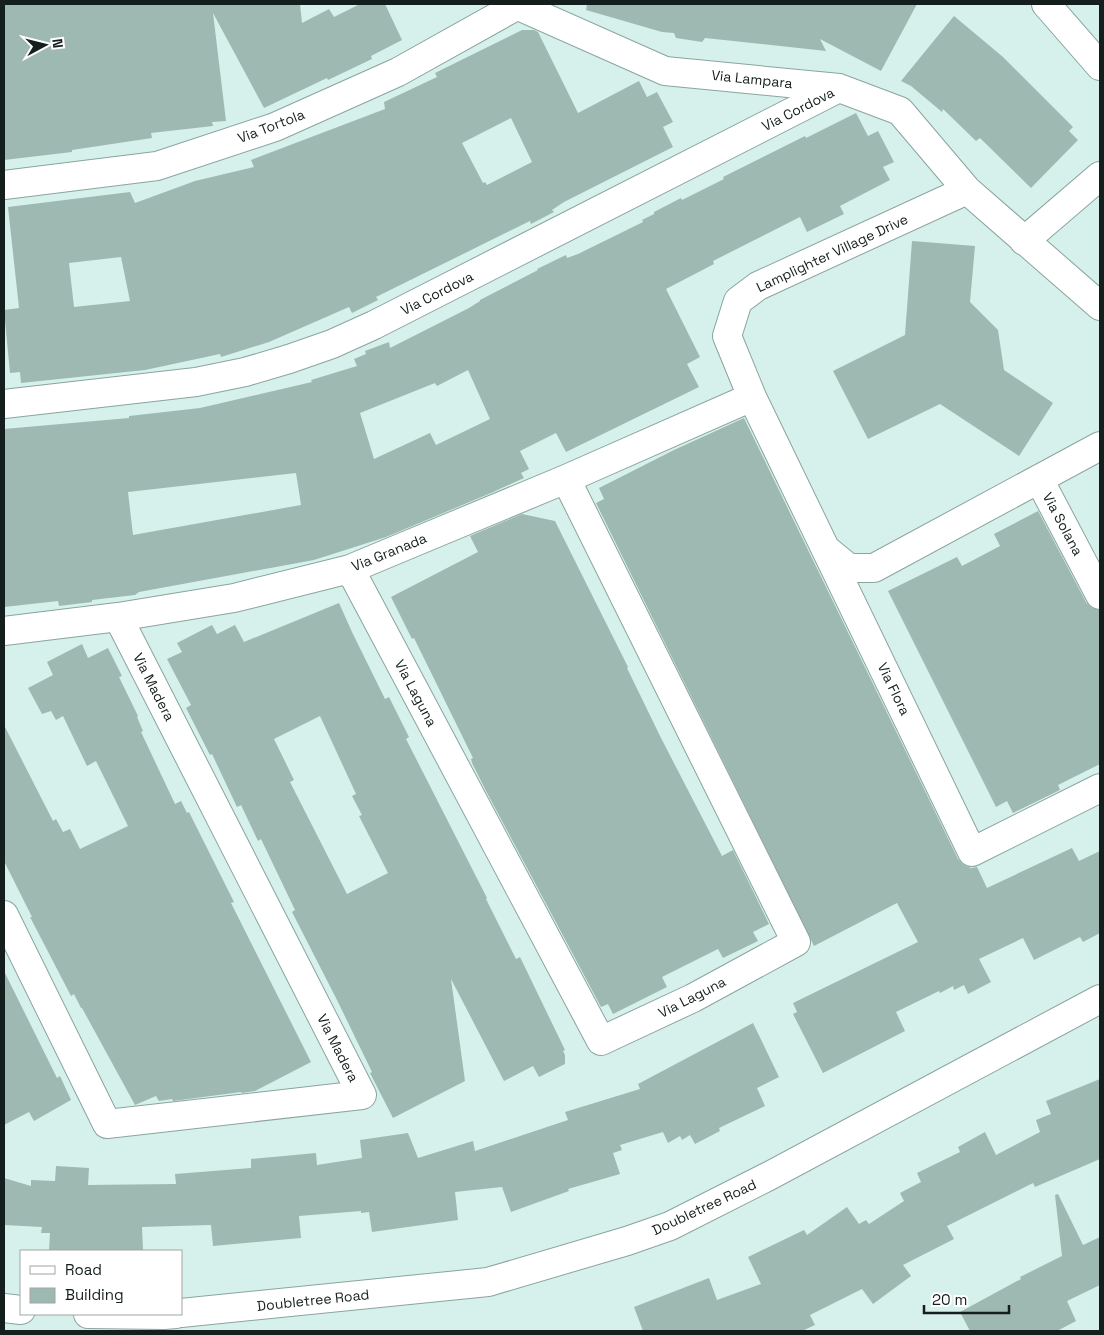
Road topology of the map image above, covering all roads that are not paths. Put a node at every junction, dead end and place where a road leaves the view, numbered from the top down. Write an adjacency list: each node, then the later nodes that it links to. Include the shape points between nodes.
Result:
1 (1046, 4): 3 (street)
2 (516, 5): 4 (street, Via Lampara, via 665,72); 6 (street, Via Tortola, via 398,72 274,127 157,166)
3 (1100, 66)
4 (839, 88): 7 (street, Via Lampara, via 900,111); 11 (street, Via Cordova, via 332,344 262,367 196,382)
5 (1100, 176): 8 (street)
6 (4, 185)
7 (967, 190): 8 (street, Via Lampara); 10 (street, Lamplighter Village Drive, via 758,286 738,301 726,336)
8 (1024, 241): 9 (street, Via Lampara)
9 (1100, 306)
10 (752, 397): 13 (street, Via Granada); 15 (street, Via Flora)
11 (4, 404)
12 (1100, 446): 14 (street)
13 (566, 479): 16 (street, Via Granada); 16 (street, Via Laguna, via 796,942 693,998 601,1041)
14 (1039, 479): 15 (street, via 874,568 849,568); 17 (street, Via Solana)
15 (827, 549): 20 (street, Via Flora, via 972,852)
16 (350, 569): 18 (street, Via Granada, via 234,598)
17 (1100, 596)
18 (118, 617): 19 (street, Via Granada); 21 (street, Via Madera, via 362,1095 107,1124)
19 (4, 631)
20 (1100, 788)
21 (4, 915)
22 (1100, 999): 25 (street, Doubletree Road, via 769,1176 670,1226 627,1241 488,1282)
23 (4, 1308): 24 (street)
24 (20, 1310)
25 (182, 1313)

